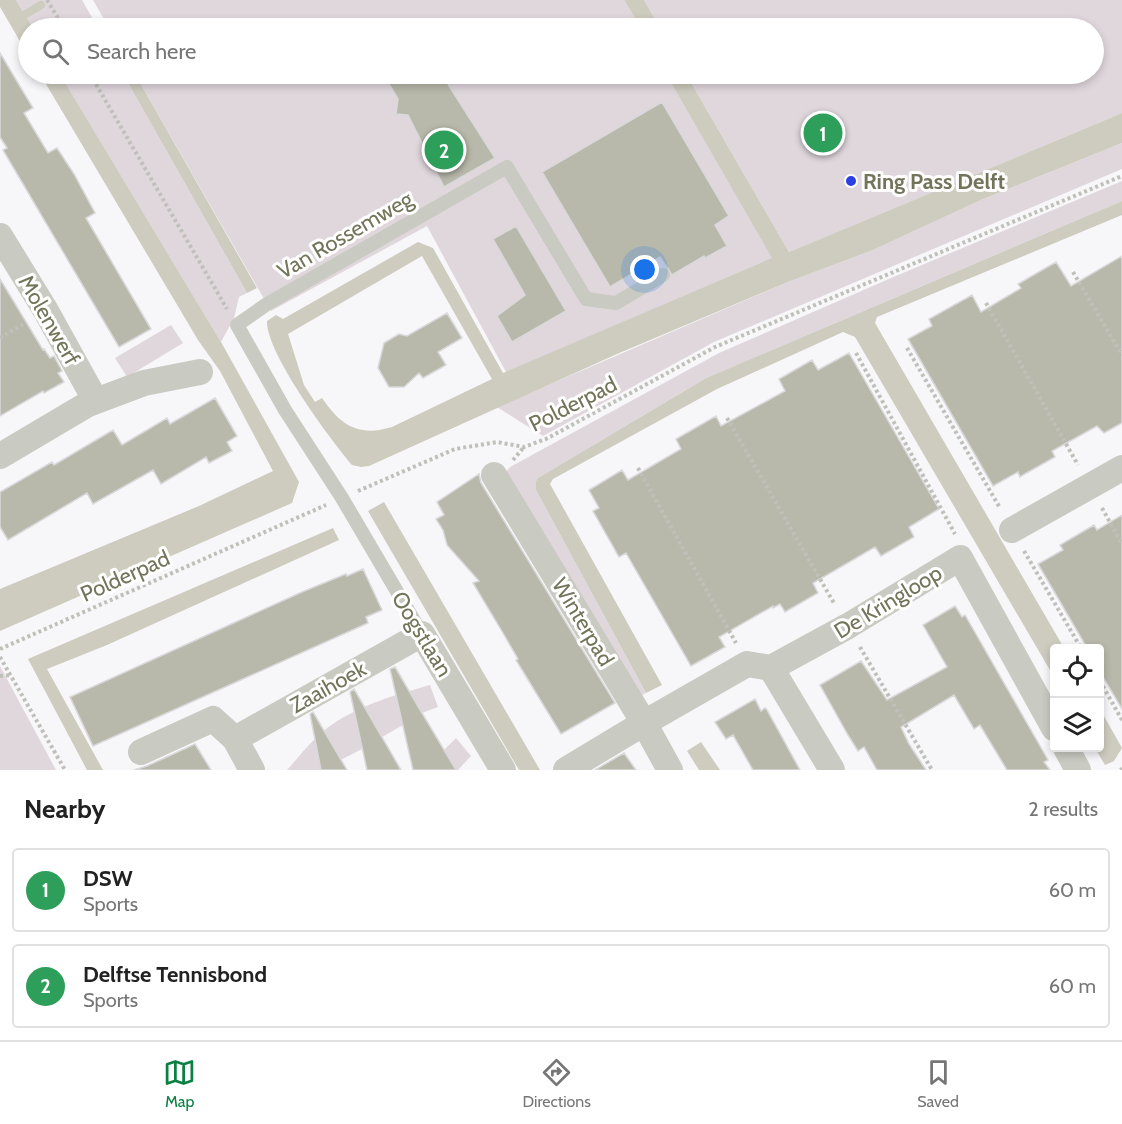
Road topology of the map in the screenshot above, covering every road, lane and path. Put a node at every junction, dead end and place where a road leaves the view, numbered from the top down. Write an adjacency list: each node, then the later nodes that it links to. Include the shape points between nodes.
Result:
1 (47, 0): 2 (path)
2 (58, 18)
3 (96, 84): 9 (path)
4 (1122, 176): 21 (path, Polderpad, via 715,347 546,439 524,447 498,442 455,448)
5 (0, 236): 14 (street, Molenwerf, via 93,396)
6 (1073, 272): 12 (path)
7 (663, 275): 9 (lane, Van Rossemweg, via 616,303 586,299 507,167)
8 (986, 303): 20 (path)
9 (237, 325): 21 (lane, via 285,410)
10 (907, 348): 22 (path)
11 (856, 353): 24 (path, via 954,529)
12 (1122, 355)
13 (200, 372): 14 (street, via 144,383)
14 (88, 404): 16 (street)
15 (727, 418): 25 (path)
16 (0, 456)
17 (638, 468): 30 (path)
18 (1122, 468): 20 (street)
19 (494, 475): 36 (street, Winterpad)
20 (1090, 486): 22 (street); 23 (path)
21 (342, 498): 26 (lane, Oogstlaan); 28 (path, Polderpad)
22 (1012, 530): 27 (path)
23 (1122, 544)
24 (960, 558): 25 (street, De Kringloop); 35 (street, De Kringloop)
25 (848, 626): 30 (street, De Kringloop); 46 (path)
26 (422, 634): 37 (street, Zaaihoek); 42 (street, Oogstlaan)
27 (1079, 644)
28 (0, 649)
29 (0, 657): 31 (path)
30 (759, 666): 36 (street, De Kringloop); 45 (street)
31 (11, 675): 32 (path); 40 (path)
32 (0, 676)
33 (1104, 688): 34 (path)
34 (1122, 720)
35 (1050, 721)
36 (644, 723): 43 (street, De Kringloop); 44 (street, Winterpad)
37 (235, 739): 38 (street, via 213,719); 41 (street)
38 (141, 752)
39 (1069, 752): 47 (street)
40 (65, 770)
41 (252, 770)
42 (503, 770)
43 (566, 770)
44 (670, 770)
45 (832, 770)
46 (932, 770)
47 (1078, 770)

